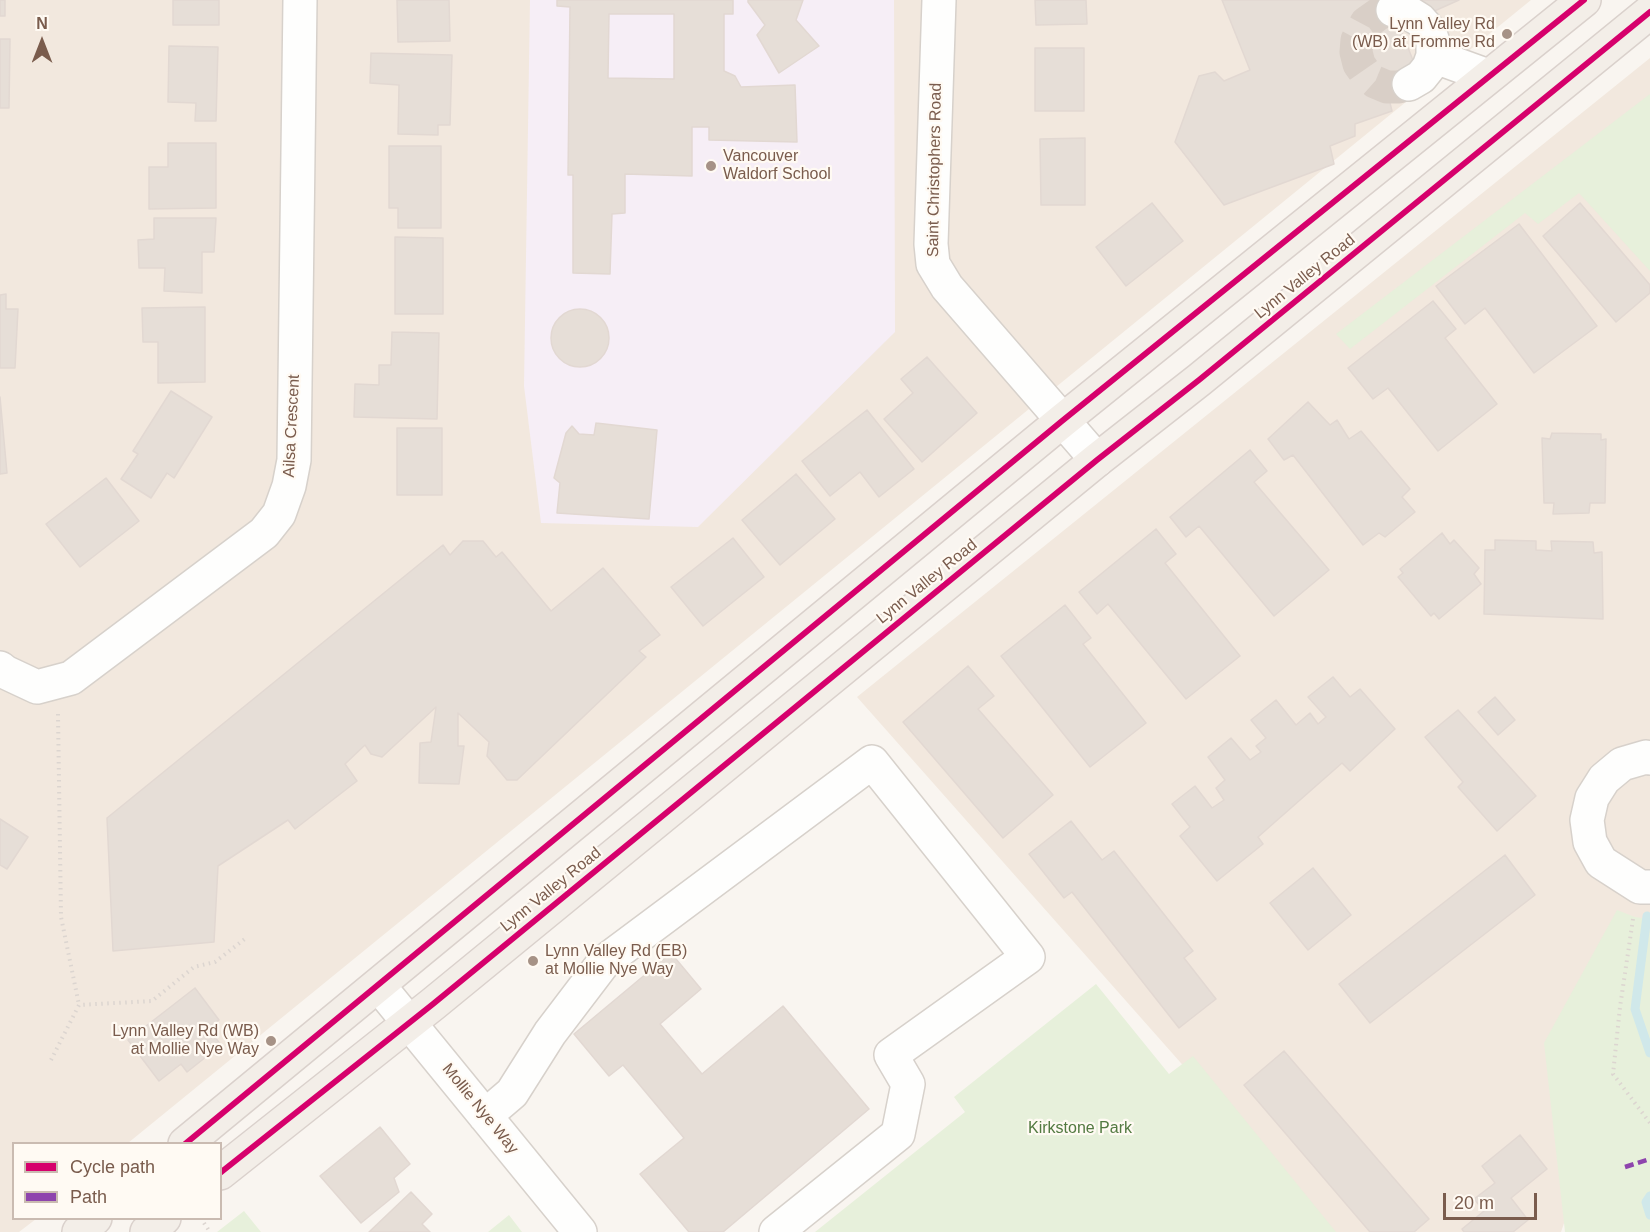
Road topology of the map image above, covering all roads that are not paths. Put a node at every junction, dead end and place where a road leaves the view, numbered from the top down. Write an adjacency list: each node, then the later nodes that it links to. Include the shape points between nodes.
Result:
1 (300, 0): 11 (street, Ailsa Crescent, via 294,460 290,486 279,514 264,533 71,678 37,687)
2 (939, 0): 9 (street, Saint Christophers Road, via 930,243 933,264 947,287)
3 (1584, 0): 7 (main road)
4 (1393, 10): 6 (street, via 1420,20 1431,36)
5 (1650, 12): 10 (main road, Lynn Valley Road)
6 (1433, 56): 7 (street); 8 (street, via 1421,77)
7 (1488, 76): 9 (main road)
8 (1409, 84)
9 (1062, 421): 10 (street, Saint Christophers Road); 14 (main road)
10 (1097, 460): 15 (main road, Lynn Valley Road)
11 (3, 670)
12 (1649, 752): 13 (street, via 1622,764 1604,778 1592,798 1587,820 1590,842 1600,862)
13 (1645, 887)
14 (379, 986): 15 (street, Mollie Nye Way); 17 (main road)
15 (410, 1022): 16 (street, Mollie Nye Way); 18 (main road, Lynn Valley Road)
16 (484, 1116): 23 (street, Mollie Nye Way); 24 (street, via 512,1093 550,1033 604,962 872,762 1028,957 891,1055 908,1084 898,1134)
17 (186, 1142)
18 (222, 1171)
19 (93, 1220): 21 (main road)
20 (162, 1220): 22 (main road)
21 (79, 1232)
22 (147, 1232)
23 (580, 1232)
24 (776, 1232)

